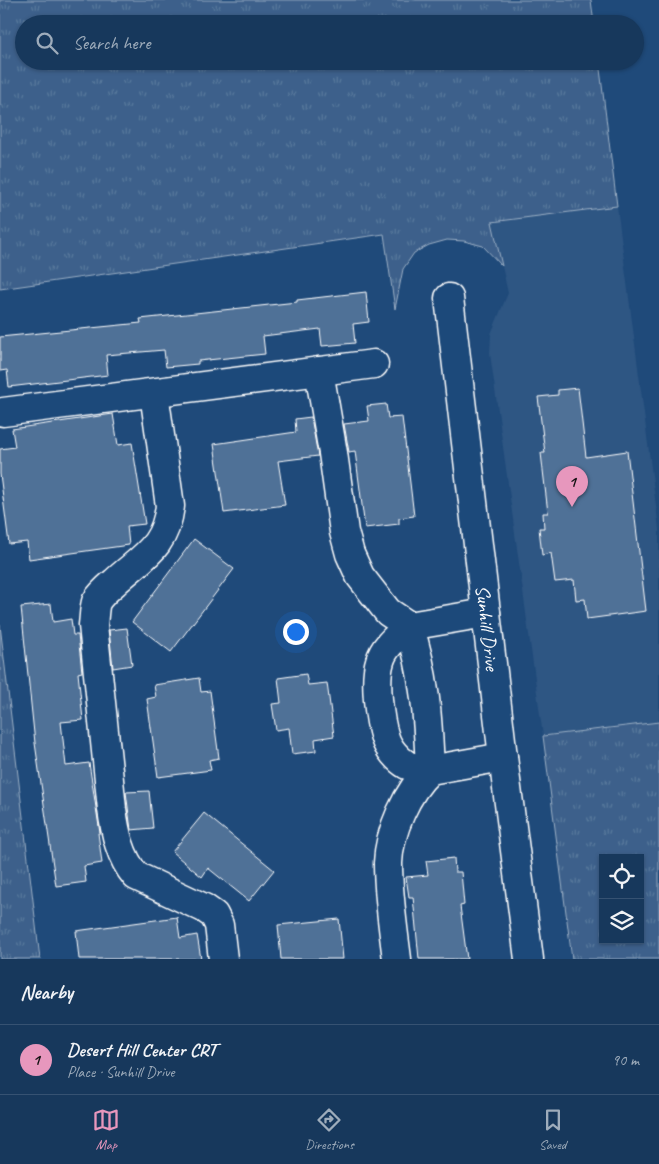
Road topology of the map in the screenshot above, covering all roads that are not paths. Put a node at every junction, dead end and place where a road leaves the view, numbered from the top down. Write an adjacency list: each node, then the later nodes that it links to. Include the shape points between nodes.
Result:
1 (448, 298): 6 (street, Sunhill Drive)
2 (374, 364): 3 (street)
3 (319, 371): 4 (street); 7 (street, via 350,554 360,576 388,612)
4 (154, 393): 5 (street); 10 (street, via 170,506 168,522 154,547 96,602 93,625 113,816 123,854 136,876 214,915 219,925)
5 (3, 412)
6 (486, 613): 7 (street); 8 (street, Sunhill Drive)
7 (409, 626): 9 (street, via 418,652 428,715); 9 (street, via 382,655 378,698 385,739 395,754 408,765)
8 (503, 757): 9 (street); 12 (street, Sunhill Drive)
9 (430, 770): 11 (street, via 416,785 400,814 388,861)
10 (223, 959)
11 (397, 959)
12 (529, 959)

